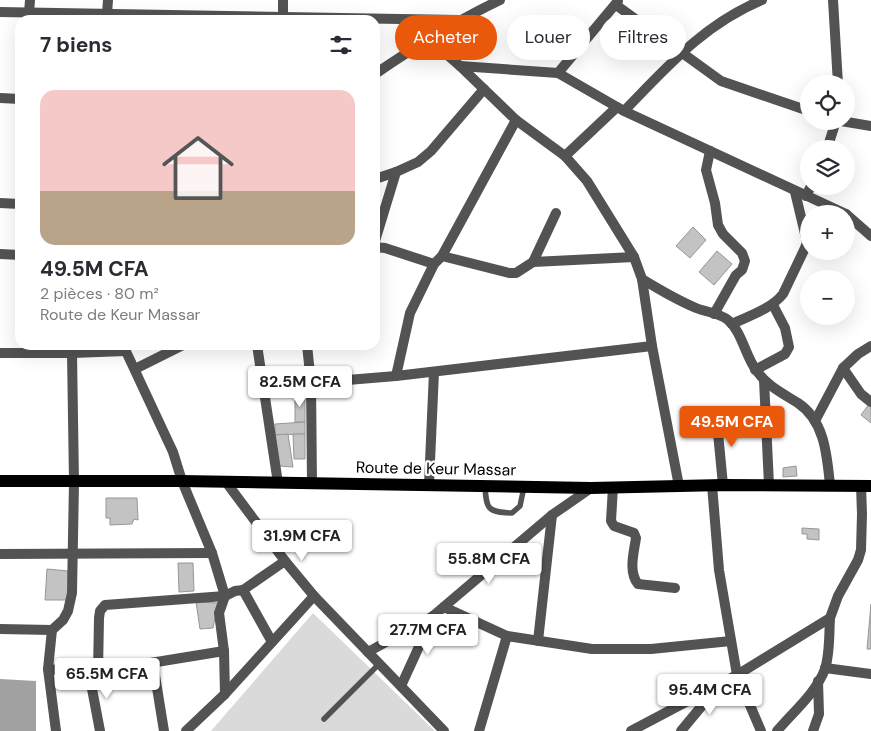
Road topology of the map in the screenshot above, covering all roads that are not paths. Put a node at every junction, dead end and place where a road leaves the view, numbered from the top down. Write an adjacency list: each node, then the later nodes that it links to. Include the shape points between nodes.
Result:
1 (30, 0): 9 (street)
2 (108, 0): 10 (street)
3 (283, 0): 12 (street)
4 (498, 0): 13 (street)
5 (762, 0): 17 (street, via 724,19)
6 (833, 0): 25 (street)
7 (617, 3): 14 (street); 24 (street)
8 (0, 12): 9 (street)
9 (29, 13): 10 (street)
10 (108, 14): 11 (street)
11 (130, 15)
12 (283, 15)
13 (469, 15)
14 (633, 15)
15 (380, 19): 16 (street)
16 (395, 19)
17 (686, 48)
18 (686, 56): 29 (street, via 728,84)
19 (396, 60): 23 (street)
20 (453, 60): 22 (street)
21 (672, 60): 30 (street)
22 (460, 66): 24 (street); 26 (street)
23 (380, 71)
24 (558, 73): 30 (street)
25 (837, 75)
26 (484, 89): 31 (street); 36 (street, via 431,151 418,162)
27 (0, 98): 28 (street)
28 (15, 99)
29 (800, 108)
30 (620, 109): 34 (street); 35 (street)
31 (516, 120): 35 (street); 50 (street)
32 (855, 123): 33 (street)
33 (871, 126)
34 (710, 151): 38 (street); 56 (street, via 706,170 718,225 745,261)
35 (565, 156): 51 (street, via 587,181)
36 (396, 172): 37 (street); 45 (street)
37 (380, 177)
38 (795, 192): 39 (street); 55 (street, via 807,242 783,294)
39 (806, 196): 42 (street)
40 (0, 203): 41 (street)
41 (15, 204)
42 (829, 205)
43 (556, 214): 52 (street)
44 (855, 222): 46 (street)
45 (380, 225)
46 (871, 236)
47 (380, 248): 53 (street)
48 (0, 254): 49 (street)
49 (15, 255)
50 (442, 256): 52 (street, via 509,273 516,273); 53 (street)
51 (634, 257): 52 (street); 54 (street)
52 (533, 262)
53 (434, 264): 73 (street, via 410,313)
54 (642, 279): 56 (street, via 668,295); 58 (street)
55 (772, 305): 57 (street); 71 (street, via 785,328 789,347 785,354)
56 (714, 314): 57 (street)
57 (732, 324): 71 (street)
58 (652, 346): 72 (street); 91 (street)
59 (871, 346): 69 (street)
60 (37, 350): 67 (street)
61 (55, 350): 68 (street)
62 (104, 350): 68 (street)
63 (126, 350): 70 (street)
64 (173, 350): 70 (street)
65 (258, 350): 83 (street)
66 (308, 350): 75 (street)
67 (0, 353)
68 (72, 353): 81 (street)
69 (843, 368): 76 (street, via 861,394); 78 (street)
70 (135, 369): 80 (street, via 173,452)
71 (755, 370): 74 (street)
72 (434, 372): 73 (street); 85 (street)
73 (396, 376): 75 (street)
74 (764, 380): 78 (street, via 807,410); 88 (street)
75 (311, 383): 84 (street)
76 (871, 402)
77 (716, 412): 87 (street)
78 (815, 421): 89 (street, via 821,432)
79 (0, 481): 81 (main road, Route de Keur Massar)
80 (182, 481): 81 (main road, Route de Keur Massar); 82 (main road, Route de Keur Massar); 96 (street)
81 (74, 482): 98 (street)
82 (226, 482): 83 (main road, Route de Keur Massar); 99 (street)
83 (278, 483): 84 (main road, Route de Keur Massar)
84 (312, 484): 85 (main road, Route de Keur Massar)
85 (429, 484): 86 (main road, Route de Keur Massar)
86 (485, 485): 90 (main road, Route de Keur Massar); 90 (lane, via 486,502 490,508 495,512 512,513 520,506)
87 (717, 485): 88 (main road, Route de Keur Massar); 91 (main road, Route de Keur Massar); 112 (street, via 720,570)
88 (769, 485): 89 (main road, Route de Keur Massar)
89 (830, 485): 92 (main road, Route de Keur Massar)
90 (524, 486): 94 (main road, Route de Keur Massar)
91 (679, 486): 93 (main road, Route de Keur Massar)
92 (866, 486): 106 (street, via 861,550)
93 (613, 487): 94 (main road, Route de Keur Massar); 100 (street, via 611,521 614,526 634,533 636,538 634,580 638,584)
94 (591, 488): 95 (street)
95 (552, 515): 104 (street); 111 (street)
96 (212, 553): 98 (street); 102 (street)
97 (0, 554): 98 (street)
98 (72, 554): 108 (street, via 71,603 63,620)
99 (285, 561): 101 (street); 103 (street)
100 (675, 588)
101 (243, 590): 102 (street); 110 (street)
102 (225, 596): 113 (street, via 219,613); 119 (street, via 105,605 100,610)
103 (314, 596): 110 (street); 114 (street)
104 (444, 607): 105 (street); 109 (street)
105 (433, 616): 114 (street); 124 (street)
106 (830, 618): 117 (street); 121 (street)
107 (0, 629): 108 (street)
108 (52, 630): 118 (street)
109 (507, 636): 111 (street); 132 (street)
110 (272, 642): 125 (street)
111 (538, 642): 112 (street, via 614,650)
112 (731, 642): 121 (street)
113 (224, 652): 115 (street); 125 (street)
114 (368, 652): 116 (street)
115 (153, 663): 119 (street); 129 (street)
116 (380, 664): 124 (street); 126 (lane)
117 (825, 668): 120 (street); 122 (street)
118 (48, 669): 119 (street); 127 (street)
119 (93, 672): 128 (street)
120 (871, 674)
121 (737, 675): 123 (street); 135 (street)
122 (818, 681): 136 (street); 137 (street, via 819,714)
123 (719, 684): 133 (street); 134 (street)
124 (401, 686): 131 (street)
125 (225, 694): 130 (street)
126 (324, 719)
127 (56, 731)
128 (100, 731)
129 (164, 731)
130 (186, 731)
131 (444, 731)
132 (479, 731)
133 (631, 731)
134 (681, 731)
135 (762, 731)
136 (777, 731)
137 (813, 731)

